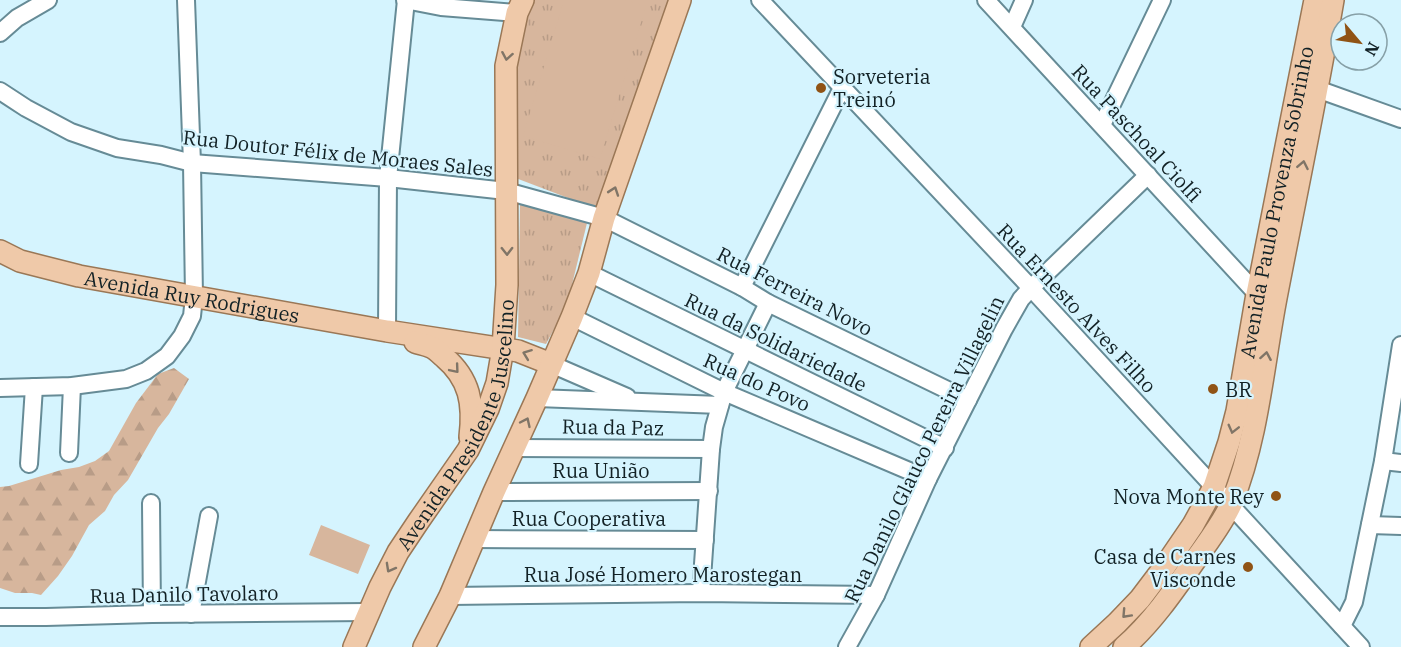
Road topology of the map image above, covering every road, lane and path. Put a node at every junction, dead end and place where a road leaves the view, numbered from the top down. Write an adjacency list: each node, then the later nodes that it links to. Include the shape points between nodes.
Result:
1 (48, 0): 13 (street)
2 (186, 0): 19 (street)
3 (406, 0): 11 (street, via 441,7); 21 (street)
4 (680, 0): 23 (main road, one-way to 4)
5 (760, 0): 15 (street, Rua Ernesto Alves Filho)
6 (986, 0): 12 (street, Rua Paschoal Ciolfi)
7 (1024, 0): 12 (street)
8 (1162, 0): 18 (street)
9 (1315, 0): 14 (main road, Avenida Paulo Provenza Sobrinho)
10 (1333, 0): 14 (main road, Avenida Paulo Provenza Sobrinho)
11 (520, 7): 22 (main road, Avenida Presidente Juscelino, one-way to 22, via 506,66)
12 (1012, 27): 18 (street, Rua Paschoal Ciolfi)
13 (0, 33)
14 (1308, 86): 17 (street); 28 (main road, Avenida Paulo Provenza Sobrinho); 58 (main road, Avenida Paulo Provenza Sobrinho, one-way to 14, via 1254,426)
15 (842, 88): 26 (street); 27 (street, Rua Ernesto Alves Filho)
16 (0, 91): 19 (street, Rua Doutor Félix de Moraes Sales, via 71,132 117,147)
17 (1401, 119)
18 (1102, 125): 20 (street, Rua Paschoal Ciolfi)
19 (192, 163): 21 (street, Rua Doutor Félix de Moraes Sales); 29 (street)
20 (1148, 175): 27 (street, Rua Danilo Glauco Pereira Villagelin); 28 (street, Rua Paschoal Ciolfi)
21 (388, 178): 22 (street, Rua Doutor Félix de Moraes Sales); 32 (street)
22 (506, 191): 23 (street); 33 (main road, Avenida Presidente Juscelino, one-way to 33)
23 (604, 218): 25 (main road); 26 (street, Rua Ferreira Novo)
24 (0, 251): 29 (main road, Avenida Ruy Rodrigues, via 50,270)
25 (589, 273): 31 (main road); 34 (street, Rua da Solidariedade)
26 (742, 287): 30 (street, Rua Ferreira Novo)
27 (1031, 288): 42 (street, Rua Danilo Glauco Pereira Villagelin, via 1004,329); 54 (street, Rua Ernesto Alves Filho)
28 (1257, 294): 54 (main road, Avenida Paulo Provenza Sobrinho, one-way to 54, via 1237,411)
29 (194, 297): 32 (main road, Avenida Ruy Rodrigues); 37 (street, via 192,316 183,336 167,356 126,379)
30 (768, 303): 34 (street); 42 (street, Rua Ferreira Novo)
31 (572, 317): 36 (main road); 41 (street, Rua do Povo)
32 (387, 331): 33 (main road, Avenida Ruy Rodrigues); 48 (main road, Avenida Ruy Rodrigues, one-way to 48, via 432,348 460,375 467,388 472,419)
33 (503, 348): 36 (main road, Avenida Ruy Rodrigues, one-way to 33); 48 (main road, Avenida Presidente Juscelino, via 488,410)
34 (745, 350): 41 (street); 45 (street, Rua da Solidariedade)
35 (1400, 356): 44 (street)
36 (551, 364): 40 (main road); 43 (street)
37 (72, 386): 38 (street); 49 (street)
38 (34, 387): 39 (street); 52 (street)
39 (0, 388)
40 (537, 398): 43 (street, Rua do Povo); 46 (main road, one-way to 40)
41 (722, 398): 43 (street, Rua do Povo); 47 (street); 53 (street, Rua do Povo)
42 (968, 400): 45 (street, Rua Danilo Glauco Pereira Villagelin)
43 (636, 401)
44 (1396, 411): 50 (street)
45 (945, 447): 53 (street, Rua Danilo Glauco Pereira Villagelin)
46 (514, 448): 47 (street, Rua da Paz); 56 (main road)
47 (711, 449): 55 (street)
48 (468, 450): 67 (main road, Avenida Presidente Juscelino, one-way to 67, via 398,552)
49 (69, 453)
50 (1383, 461): 51 (street); 60 (street)
51 (1401, 463)
52 (29, 464)
53 (928, 479): 65 (street, Rua Danilo Glauco Pereira Villagelin)
54 (1214, 487): 58 (street, Rua Ernesto Alves Filho); 75 (main road, Avenida Paulo Provenza Sobrinho, one-way to 75, via 1165,567)
55 (709, 491): 56 (street, Rua União); 63 (street)
56 (494, 492): 62 (main road)
57 (151, 502): 68 (street)
58 (1231, 505): 71 (street, Rua Ernesto Alves Filho); 76 (main road, Avenida Paulo Provenza Sobrinho, via 1183,578)
59 (209, 516): 69 (street)
60 (1370, 525): 61 (street); 71 (street, via 1354,602)
61 (1401, 526)
62 (474, 539): 63 (street, Rua Cooperativa); 66 (main road)
63 (705, 540): 64 (street)
64 (701, 593): 65 (street, Rua José Homero Marostegan); 66 (street, Rua José Homero Marostegan)
65 (876, 595): 74 (street, Rua Danilo Glauco Pereira Villagelin)
66 (450, 596): 73 (main road)
67 (368, 612): 69 (street, Rua Danilo Tavolaro); 72 (main road, Avenida Presidente Juscelino)
68 (152, 614): 69 (street, Rua Danilo Tavolaro); 70 (street, Rua Danilo Tavolaro)
69 (191, 614)
70 (0, 617)
71 (1342, 626): 77 (street, Rua Ernesto Alves Filho)
72 (354, 647)
73 (424, 647)
74 (847, 647)
75 (1091, 647)
76 (1124, 647)
77 (1361, 647)

